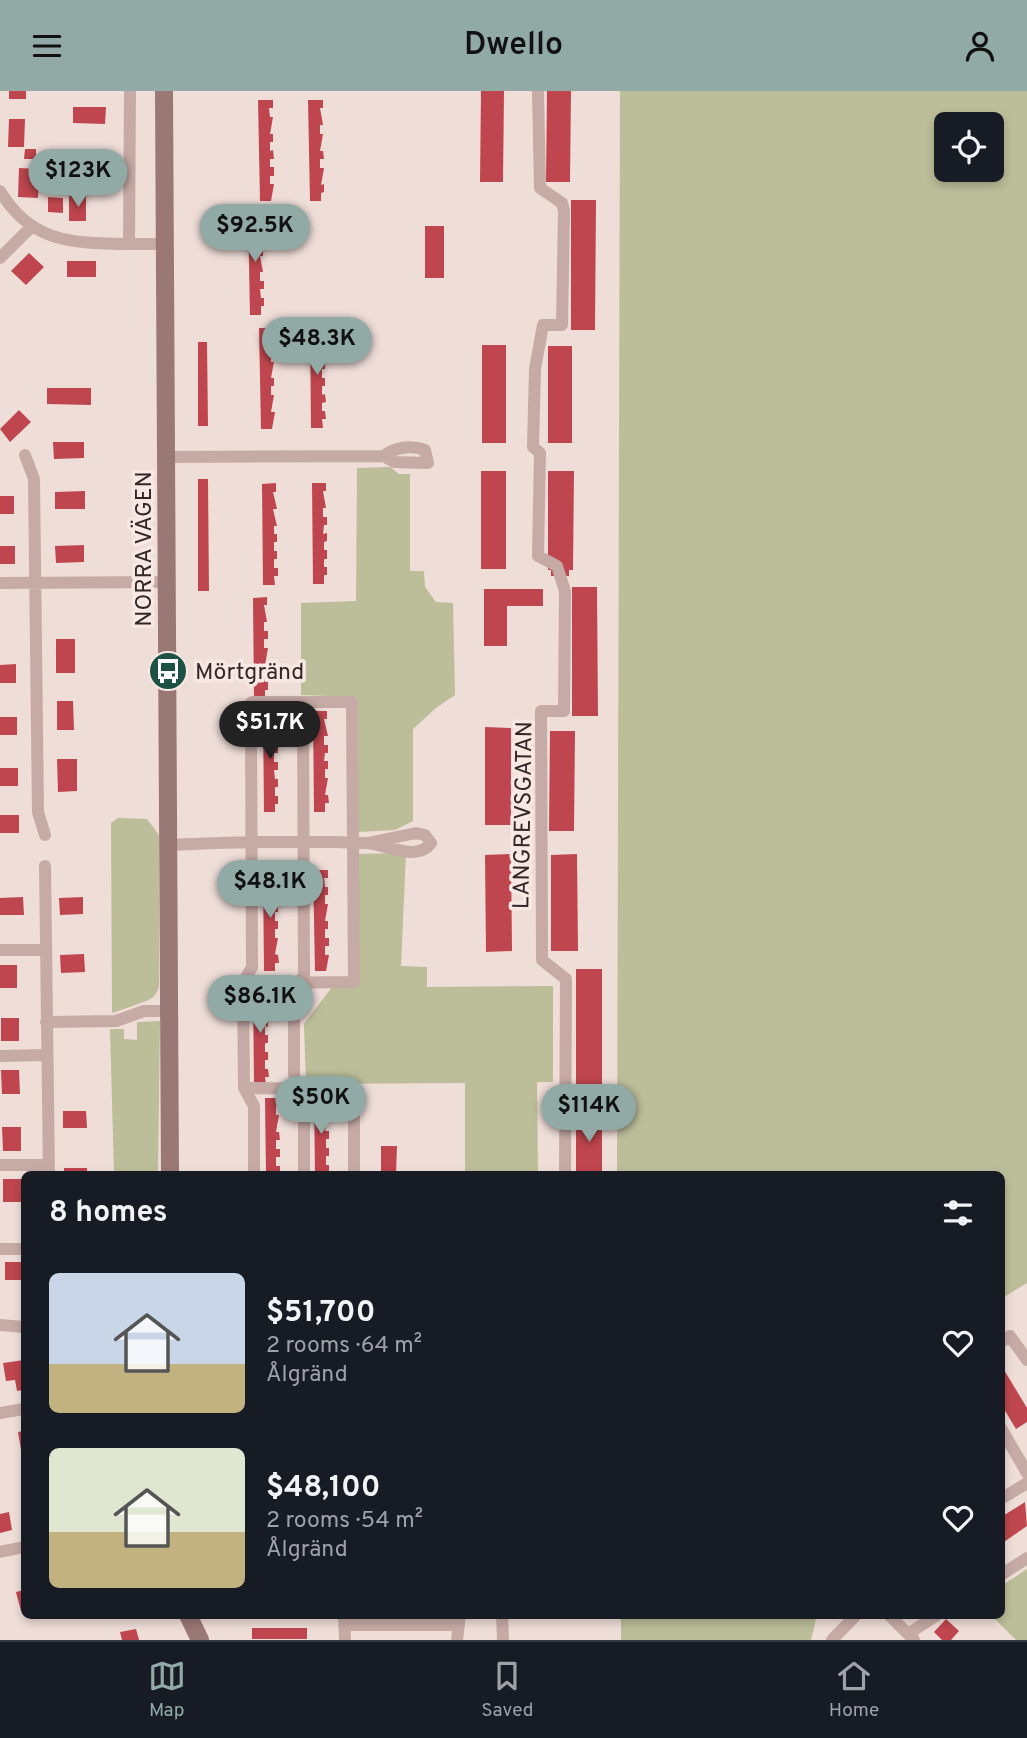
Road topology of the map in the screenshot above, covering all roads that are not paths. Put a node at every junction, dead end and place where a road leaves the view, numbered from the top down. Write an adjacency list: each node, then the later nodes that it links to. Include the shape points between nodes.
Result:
1 (130, 91): 6 (street)
2 (164, 91): 7 (street, NORRA VÄGEN)
3 (538, 91): 39 (street, LANGREVSGATAN, via 540,188 562,202 564,211 562,325 543,325 535,369 533,447 540,453 538,556 557,566 565,590 564,711 541,711 541,877 542,960 566,979)
4 (0, 191): 5 (street)
5 (31, 227): 6 (street, via 65,240); 8 (street)
6 (129, 244): 7 (street)
7 (166, 244): 11 (street, NORRA VÄGEN)
8 (0, 258)
9 (25, 454): 14 (street, via 34,479)
10 (384, 456): 11 (street)
11 (167, 457): 12 (street, NORRA VÄGEN)
12 (167, 582): 14 (street); 21 (street, NORRA VÄGEN)
13 (0, 583): 14 (street)
14 (35, 583): 16 (street, via 38,812)
15 (303, 702): 17 (street, via 252,702 244,710 251,716); 18 (street); 19 (street, via 352,702)
16 (45, 835)
17 (253, 843): 18 (street); 21 (street); 25 (street, via 251,967)
18 (303, 843): 19 (street); 26 (street, via 304,975)
19 (353, 843): 20 (street); 26 (street, via 354,982)
20 (368, 843)
21 (169, 845): 27 (street, NORRA VÄGEN)
22 (45, 866): 24 (street)
23 (0, 950): 24 (street)
24 (46, 950): 28 (street)
25 (243, 982): 26 (street); 31 (street)
26 (299, 982): 32 (street, via 294,991 294,1074)
27 (168, 1011): 28 (street, via 145,1011 116,1021); 35 (street, NORRA VÄGEN)
28 (46, 1022): 29 (street)
29 (47, 1055): 30 (street); 34 (street)
30 (0, 1056)
31 (244, 1088): 32 (street); 36 (street, via 254,1106)
32 (304, 1089): 37 (street); 38 (street, via 354,1089)
33 (0, 1165): 34 (street)
34 (49, 1169)
35 (170, 1171)
36 (254, 1171)
37 (304, 1171)
38 (354, 1171)
39 (565, 1171)
40 (0, 1249): 41 (street)
41 (21, 1249)
42 (0, 1325): 43 (street)
43 (21, 1327)
44 (1005, 1339): 45 (street, via 1010,1336)
45 (1027, 1359)
46 (21, 1410): 47 (street)
47 (0, 1413)
48 (1005, 1435): 49 (street)
49 (1027, 1473)
50 (1027, 1483): 51 (street)
51 (1005, 1497)
52 (21, 1548): 53 (street)
53 (0, 1552)
54 (1027, 1558): 55 (street)
55 (1005, 1572)
56 (190, 1619): 64 (street)
57 (502, 1619): 67 (street)
58 (852, 1619): 68 (street)
59 (893, 1619): 63 (street)
60 (932, 1619): 63 (street)
61 (344, 1620): 62 (street); 65 (street)
62 (460, 1620): 66 (street)
63 (911, 1637)
64 (198, 1640)
65 (345, 1640)
66 (457, 1640)
67 (503, 1640)
68 (832, 1640)

